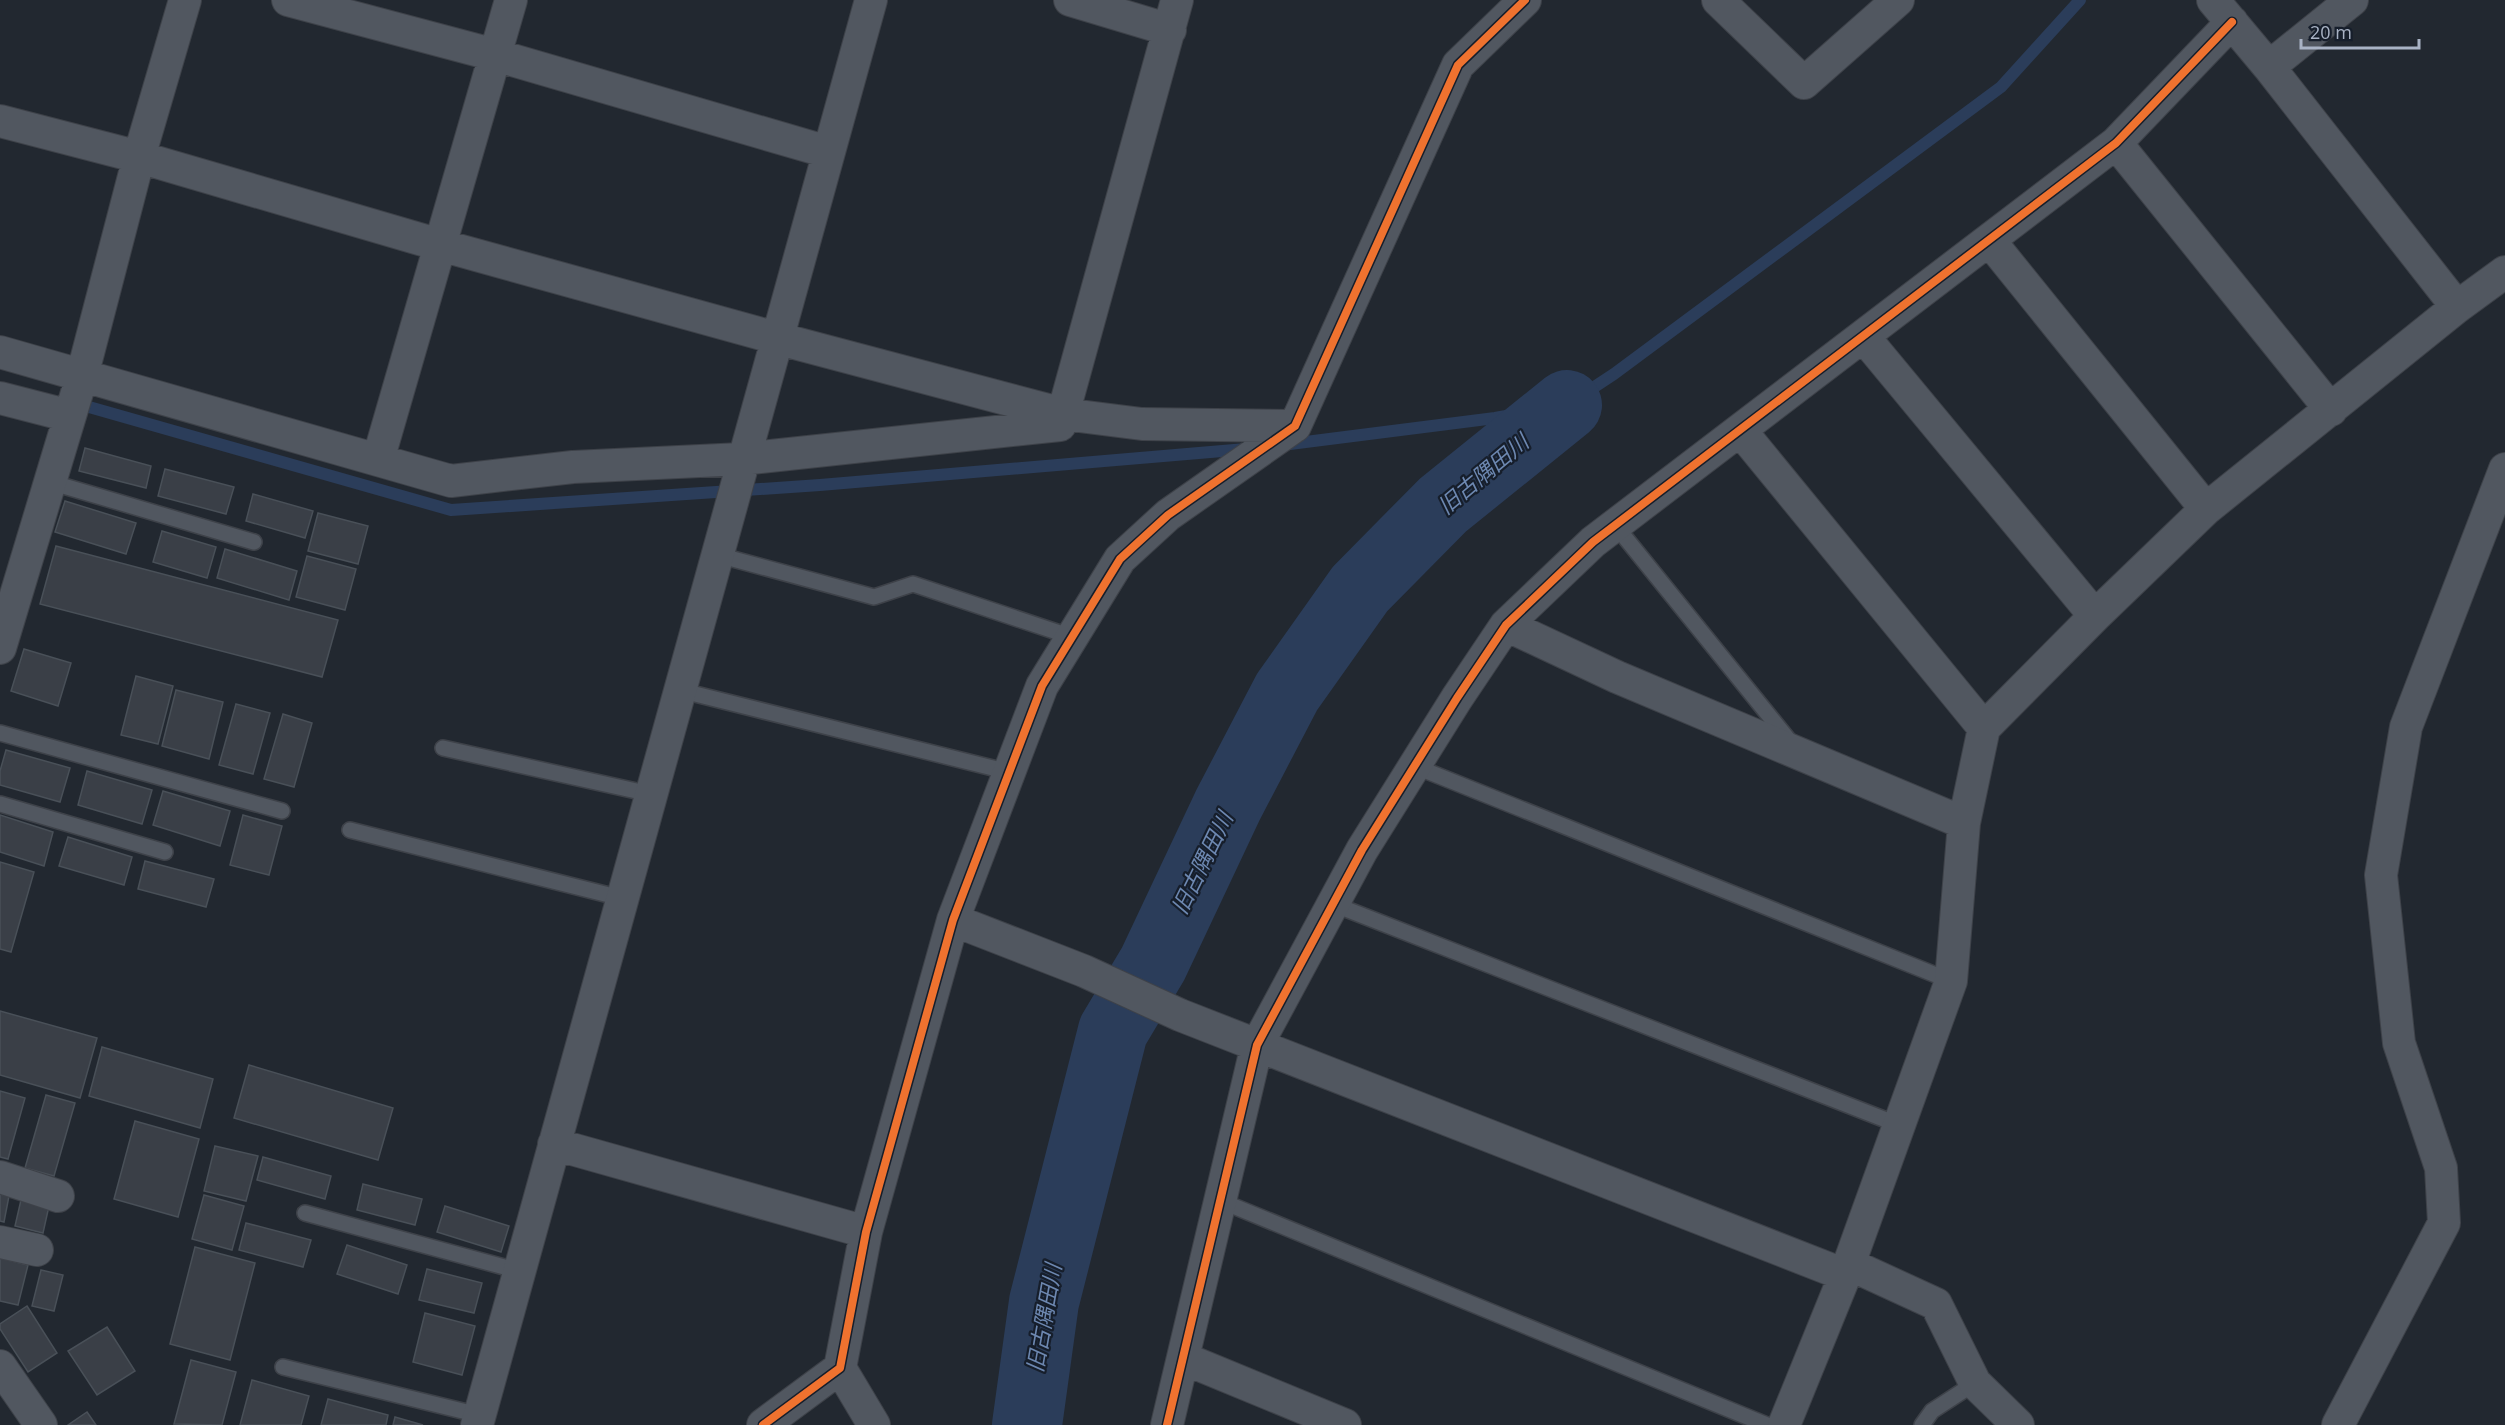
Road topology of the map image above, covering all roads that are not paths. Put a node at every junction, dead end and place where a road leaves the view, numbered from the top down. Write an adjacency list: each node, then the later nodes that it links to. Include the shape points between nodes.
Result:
1 (185, 0): 17 (street)
2 (288, 0): 12 (street)
3 (511, 0): 12 (street)
4 (871, 0): 16 (street)
5 (1070, 0): 11 (street)
6 (1525, 0): 30 (street, via 1458,65)
7 (1718, 0): 8 (street, via 1804,83)
8 (1898, 0)
9 (2352, 0): 13 (street)
10 (2223, 11): 13 (street); 15 (street)
11 (1173, 15): 28 (street)
12 (495, 55): 16 (street); 19 (street)
13 (2269, 67): 21 (street)
14 (0, 121): 17 (street)
15 (2116, 143): 18 (street); 27 (street)
16 (828, 152): 23 (street)
17 (139, 157): 19 (street); 25 (street)
18 (1989, 240): 22 (street); 36 (street)
19 (440, 245): 23 (street); 33 (street)
20 (2505, 272): 21 (street)
21 (2457, 307): 27 (street)
22 (1863, 336): 31 (street); 40 (street)
23 (776, 338): 28 (street); 32 (street)
24 (0, 352): 25 (street)
25 (82, 375): 29 (street); 33 (street)
26 (0, 398): 29 (street)
27 (2331, 411): 36 (street)
28 (1063, 414): 30 (street, via 1142,424); 32 (street, via 1060,425)
29 (70, 416): 35 (street)
30 (1295, 426): 42 (street, via 1168,515 1120,559)
31 (1740, 430): 37 (street); 45 (street)
32 (742, 459): 33 (street, via 573,467 451,481); 39 (street)
33 (378, 460)
34 (2505, 469): 88 (street, via 2406,727 2380,875 2399,1043 2441,1168 2445,1223)
35 (50, 482): 38 (lane); 43 (street)
36 (2206, 509): 40 (street)
37 (1615, 525): 41 (street); 48 (lane)
38 (254, 542)
39 (718, 555): 42 (lane, via 874,597 913,584); 44 (street)
40 (2095, 616): 45 (street)
41 (1506, 625): 48 (street); 49 (street)
42 (1072, 637): 50 (street, via 1042,686)
43 (0, 648)
44 (679, 690): 50 (lane); 51 (street)
45 (1984, 728): 54 (street)
46 (0, 733): 53 (lane)
47 (443, 748): 51 (lane)
48 (1801, 755): 54 (street)
49 (1414, 766): 58 (street); 60 (lane)
50 (1009, 772): 59 (street)
51 (650, 794): 57 (street)
52 (0, 804): 56 (lane)
53 (282, 811)
54 (1964, 823): 60 (street)
55 (350, 830): 57 (lane)
56 (165, 852)
57 (621, 898): 63 (street)
58 (1334, 904): 61 (street); 62 (lane)
59 (953, 920): 61 (street); 68 (street)
60 (1951, 981): 62 (street)
61 (1257, 1045): 66 (street); 71 (street)
62 (1899, 1125): 71 (street)
63 (554, 1144): 68 (street); 72 (street)
64 (0, 1178): 65 (street)
65 (58, 1196)
66 (1221, 1201): 73 (street); 84 (lane)
67 (306, 1213): 72 (lane)
68 (866, 1232): 76 (street)
69 (0, 1242): 70 (street)
70 (37, 1250)
71 (1847, 1269): 77 (street, via 1936,1304); 85 (street)
72 (519, 1270): 78 (street)
73 (1185, 1359): 82 (street); 83 (street)
74 (0, 1366): 79 (street)
75 (283, 1367): 78 (lane)
76 (840, 1368): 80 (street); 81 (street)
77 (1975, 1383): 86 (lane, via 1932,1411); 87 (street)
78 (478, 1420)
79 (41, 1425)
80 (763, 1425)
81 (874, 1425)
82 (1167, 1425)
83 (1345, 1425)
84 (1767, 1425)
85 (1784, 1425)
86 (1922, 1425)
87 (2018, 1425)
88 (2338, 1425)

